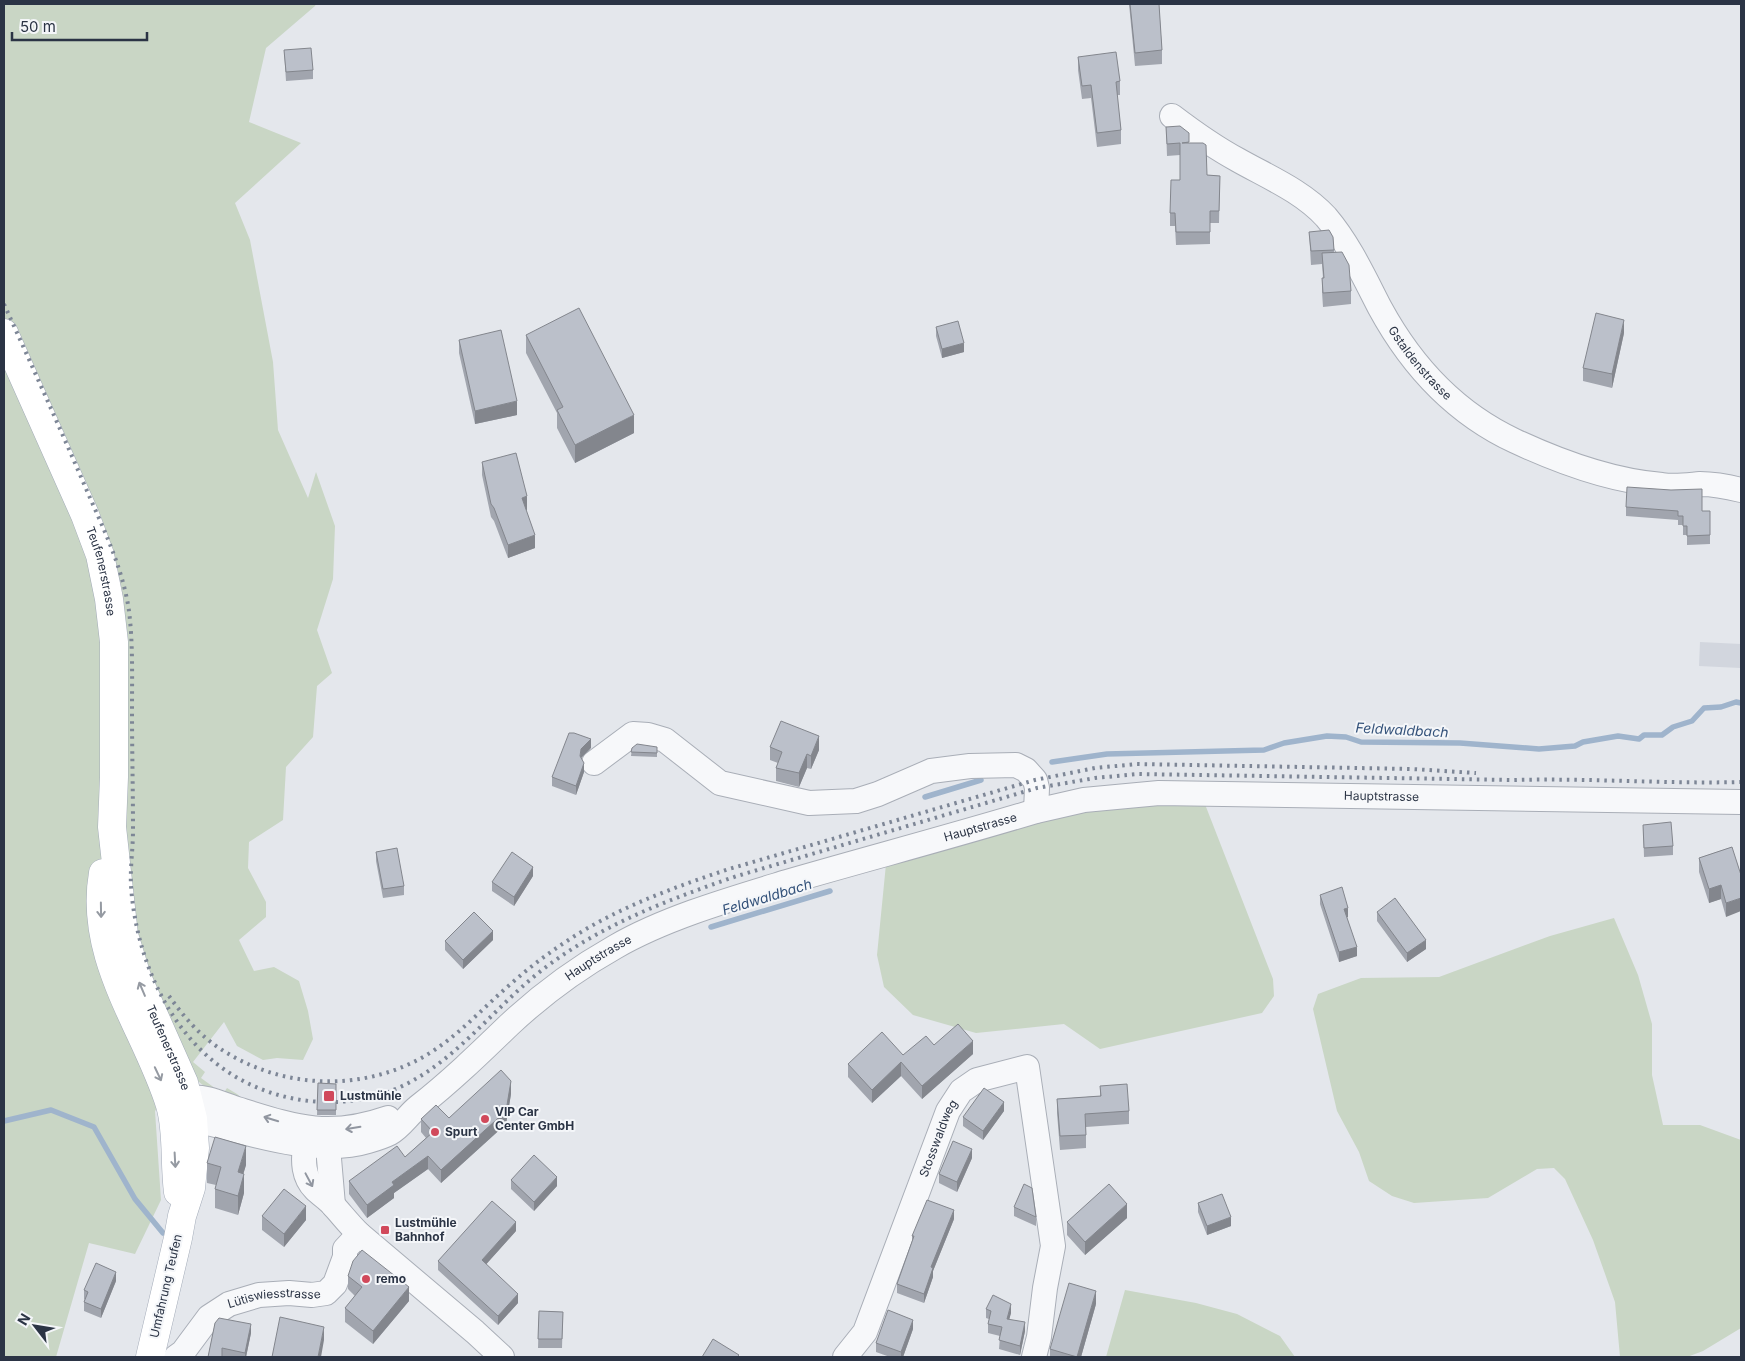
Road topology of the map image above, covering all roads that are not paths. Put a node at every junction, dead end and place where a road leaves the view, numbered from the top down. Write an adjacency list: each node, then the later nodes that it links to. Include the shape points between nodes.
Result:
1 (1172, 116): 3 (street, Gstaldenstrasse, via 1203,140 1279,181 1325,216 1347,246 1404,348 1438,388 1470,415 1514,441 1605,474 1664,486 1703,484)
2 (4, 333): 7 (main road, Teufenerstrasse, via 100,555 114,642 112,827 102,876 101,919 119,988 162,1082)
3 (1741, 490)
4 (594, 763): 6 (street, via 633,734 648,734 665,740 720,783 809,803 856,801 931,771 1016,765 1035,780 1038,788)
5 (1741, 802): 6 (street, Hauptstrasse, via 1159,793 1084,800)
6 (1036, 811): 8 (street, Hauptstrasse, via 752,893 632,937 566,977 390,1133 356,1144)
7 (184, 1110): 8 (street); 10 (main road, Umfahrung Teufen, via 176,1180 182,1216)
8 (317, 1141): 9 (street, via 303,1162 308,1180)
9 (359, 1234): 11 (street, Lütiswiesstrasse, via 345,1249 335,1284 326,1293 259,1295 229,1304 209,1318); 12 (street)
10 (150, 1357)
11 (176, 1357)
12 (502, 1357)
13 (845, 1357): 14 (street, Stosswaldweg, via 865,1332 948,1111 961,1091 977,1080 1027,1066 1053,1246)
14 (1034, 1357)

